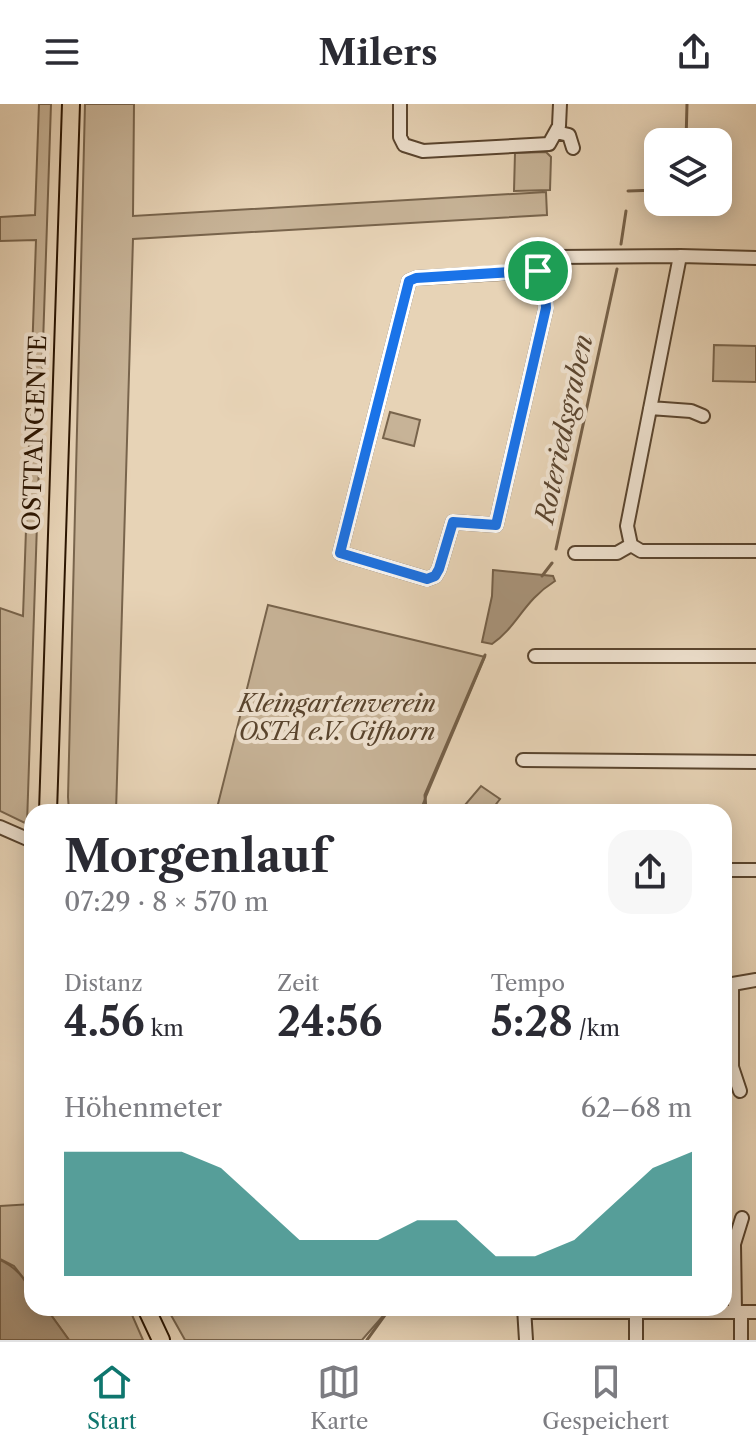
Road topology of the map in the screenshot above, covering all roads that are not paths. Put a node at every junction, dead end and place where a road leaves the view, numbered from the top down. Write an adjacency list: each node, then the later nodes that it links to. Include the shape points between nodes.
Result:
1 (71, 104): 18 (main road, OSTTANGENTE)
2 (400, 104): 4 (street, via 400,137 412,150 549,144)
3 (560, 104): 4 (street)
4 (556, 132): 5 (street, via 569,135)
5 (573, 148)
6 (680, 256): 7 (street); 8 (street, via 557,257); 9 (street)
7 (756, 258)
8 (544, 270): 8 (street, via 416,278 406,287 340,553 427,579 439,569 453,522 489,526 500,520 546,308)
9 (650, 408): 10 (street); 11 (street, via 627,526)
10 (703, 416)
11 (631, 545): 12 (street, via 641,551); 13 (street, via 617,553)
12 (756, 551)
13 (575, 553)
14 (535, 656): 15 (street)
15 (756, 656)
16 (523, 760): 17 (street)
17 (756, 762)
18 (48, 804)
19 (0, 827): 20 (street)
20 (24, 838)
21 (732, 870): 22 (street)
22 (756, 870)
23 (756, 980): 24 (street)
24 (732, 984)
25 (732, 1067): 26 (street)
26 (740, 1091)
27 (742, 1218): 29 (street, via 734,1244)
28 (732, 1312): 29 (street)
29 (738, 1312): 30 (street); 37 (street)
30 (756, 1312)
31 (150, 1316): 34 (main road)
32 (524, 1316): 35 (street)
33 (636, 1316): 36 (street)
34 (161, 1340)
35 (526, 1340)
36 (636, 1340)
37 (741, 1340)

